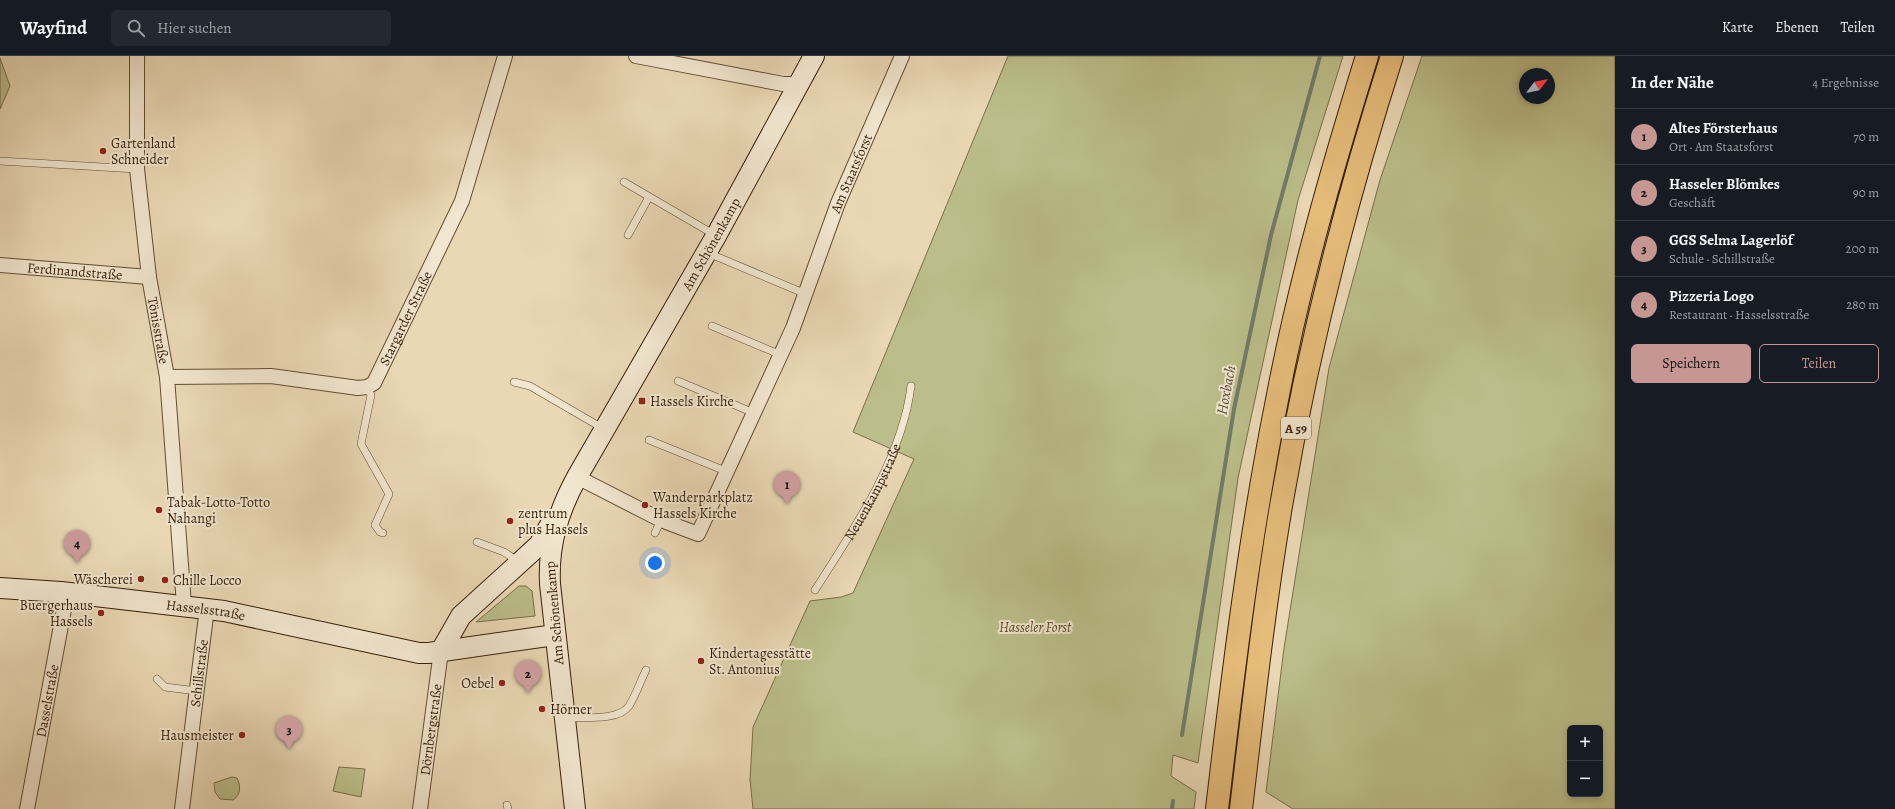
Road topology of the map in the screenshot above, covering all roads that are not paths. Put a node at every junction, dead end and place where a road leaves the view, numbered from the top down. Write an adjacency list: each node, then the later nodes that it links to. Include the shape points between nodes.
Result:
1 (137, 56): 10 (street, Tönisstraße)
2 (505, 56): 25 (street, Stargarder Straße, via 462,201 374,382)
3 (636, 56): 8 (street, via 783,84)
4 (814, 56): 8 (street, Am Schönenkamp)
5 (902, 56): 18 (street, Am Staatsforst, via 838,204)
6 (1367, 56): 56 (highway, A 59, via 1308,258 1277,398 1238,631)
7 (1392, 56): 57 (highway, A 59, via 1333,260 1300,403 1262,633)
8 (799, 84): 14 (street, Am Schönenkamp)
9 (0, 161): 10 (lane)
10 (137, 169): 17 (street, Tönisstraße)
11 (624, 182): 12 (lane)
12 (650, 197): 13 (lane); 14 (lane)
13 (628, 235)
14 (716, 236): 15 (street, Am Schönenkamp)
15 (706, 252): 18 (lane); 27 (street, Am Schönenkamp)
16 (0, 265): 17 (street, Ferdinandstraße)
17 (149, 277): 21 (street, Tönisstraße)
18 (806, 294): 20 (street, Am Staatsforst)
19 (712, 326): 20 (lane)
20 (781, 355): 26 (street, Am Staatsforst)
21 (167, 377): 25 (street, via 271,376 358,388); 41 (street, Tönisstraße)
22 (514, 382): 27 (lane, via 530,386)
23 (678, 382): 26 (lane)
24 (911, 386): 39 (lane, Neuenkampstraße, via 908,410 872,497)
25 (367, 387): 33 (lane, via 371,395 361,444 389,494 375,525)
26 (754, 414): 29 (street, Am Staatsforst)
27 (604, 429): 30 (street, Am Schönenkamp)
28 (650, 440): 29 (lane)
29 (728, 472): 32 (street, Am Staatsforst, via 698,534)
30 (577, 478): 31 (street, Am Schönenkamp); 32 (street)
31 (557, 519): 36 (street, via 550,525 539,545); 37 (street, Am Schönenkamp, via 549,554)
32 (661, 520): 34 (lane)
33 (383, 533)
34 (655, 533)
35 (478, 542): 36 (lane, via 504,552)
36 (515, 566): 37 (street, via 533,570); 43 (street)
37 (550, 584): 44 (street, Am Schönenkamp)
38 (0, 588): 40 (street, Hasselsstraße)
39 (815, 590)
40 (67, 593): 41 (street, Hasselsstraße); 52 (street, Dasselstraße)
41 (184, 605): 42 (street, Hasselsstraße)
42 (207, 608): 46 (street, Hasselsstraße); 50 (street, Schillstraße)
43 (456, 624): 45 (street); 46 (street, via 439,636); 47 (street)
44 (555, 635): 45 (street, Hasselsstraße, via 499,639); 51 (street, Am Schönenkamp)
45 (465, 648): 47 (street, Hasselsstraße)
46 (409, 650): 47 (street, Hasselsstraße, via 429,654)
47 (441, 651): 54 (street, Dörnbergstraße)
48 (646, 670): 51 (lane, via 628,707 621,713 612,716)
49 (157, 679): 50 (lane, via 165,687)
50 (197, 691): 53 (street, Schillstraße)
51 (565, 718): 55 (street, Am Schönenkamp)
52 (27, 809)
53 (182, 809)
54 (420, 809)
55 (575, 809)
56 (1217, 809)
57 (1241, 809)

